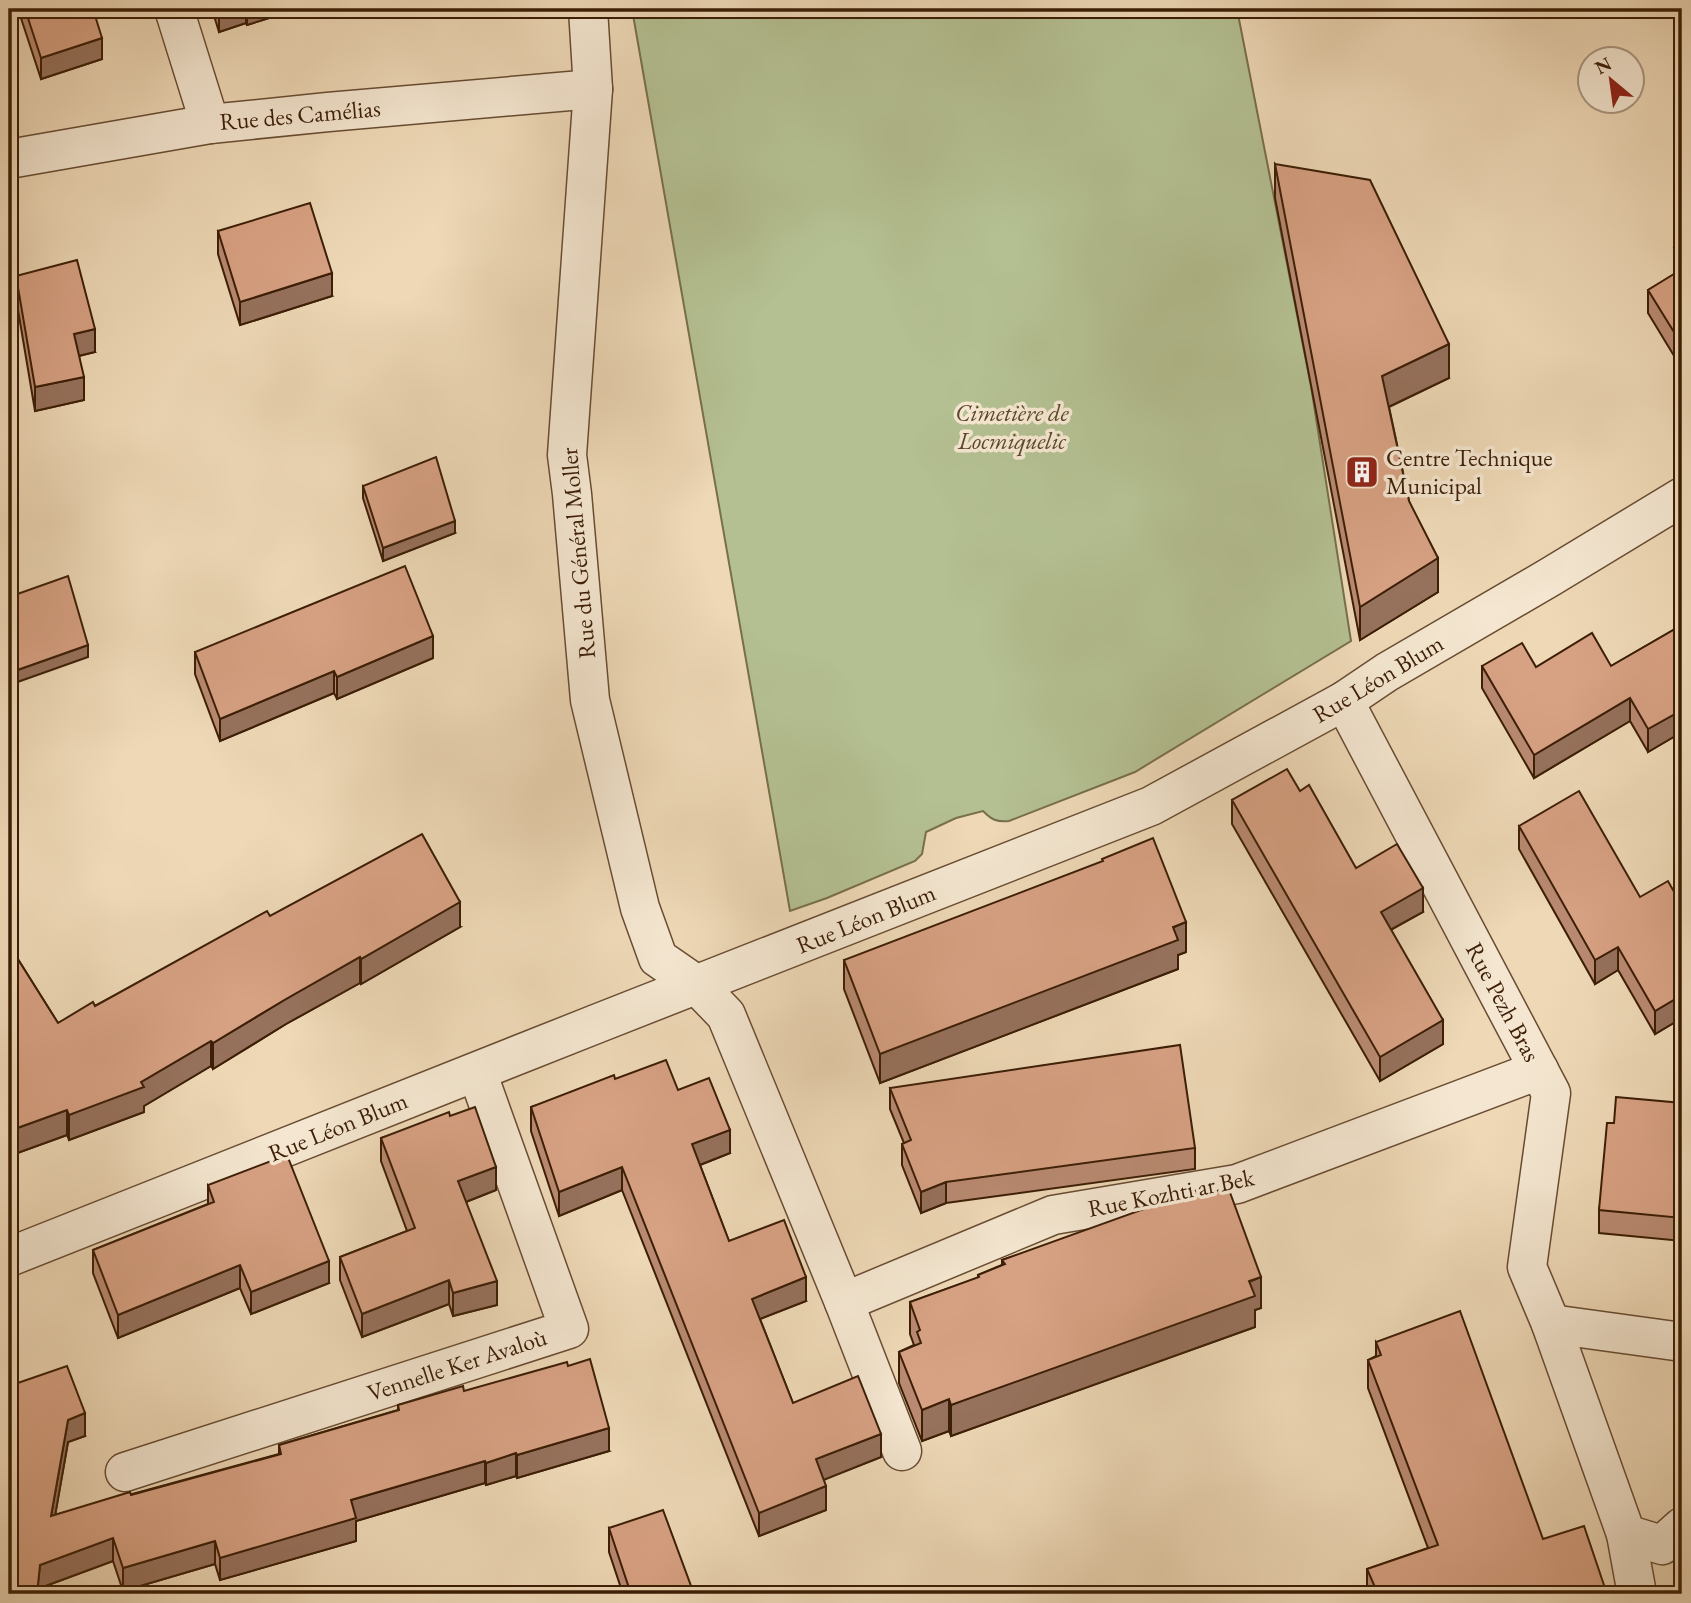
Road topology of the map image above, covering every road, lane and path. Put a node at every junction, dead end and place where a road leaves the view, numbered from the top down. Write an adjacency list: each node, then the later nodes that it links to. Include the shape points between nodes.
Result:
1 (174, 9): 4 (street)
2 (588, 9): 3 (street, Rue du Général Moller)
3 (593, 89): 4 (street, Rue des Camélias); 8 (street, Rue du Général Moller, via 567,456 590,700 640,908 659,958)
4 (210, 124): 5 (street, Rue des Camélias)
5 (9, 159)
6 (1682, 497): 7 (street, Rue Léon Blum)
7 (1344, 701): 8 (street, Rue Léon Blum, via 1151,806); 9 (street, Rue Pezh Bras)
8 (696, 985): 10 (street, Rue Léon Blum); 12 (street, via 726,1015)
9 (1539, 1070): 12 (street, Rue Kozhti ar Bek, via 1237,1185 1053,1215); 13 (street, Rue Pezh Bras, via 1551,1093 1527,1267)
10 (477, 1072): 11 (street, Rue Léon Blum); 16 (street, Vennelle Ker Avaloù, via 569,1329)
11 (9, 1258)
12 (844, 1302): 15 (street)
13 (1551, 1324): 14 (street); 18 (street, Rue Pezh Bras)
14 (1682, 1342)
15 (902, 1451)
16 (125, 1472)
17 (1682, 1527): 18 (street, via 1662,1545)
18 (1626, 1534): 19 (street, Rue Pezh Bras)
19 (1637, 1594)

